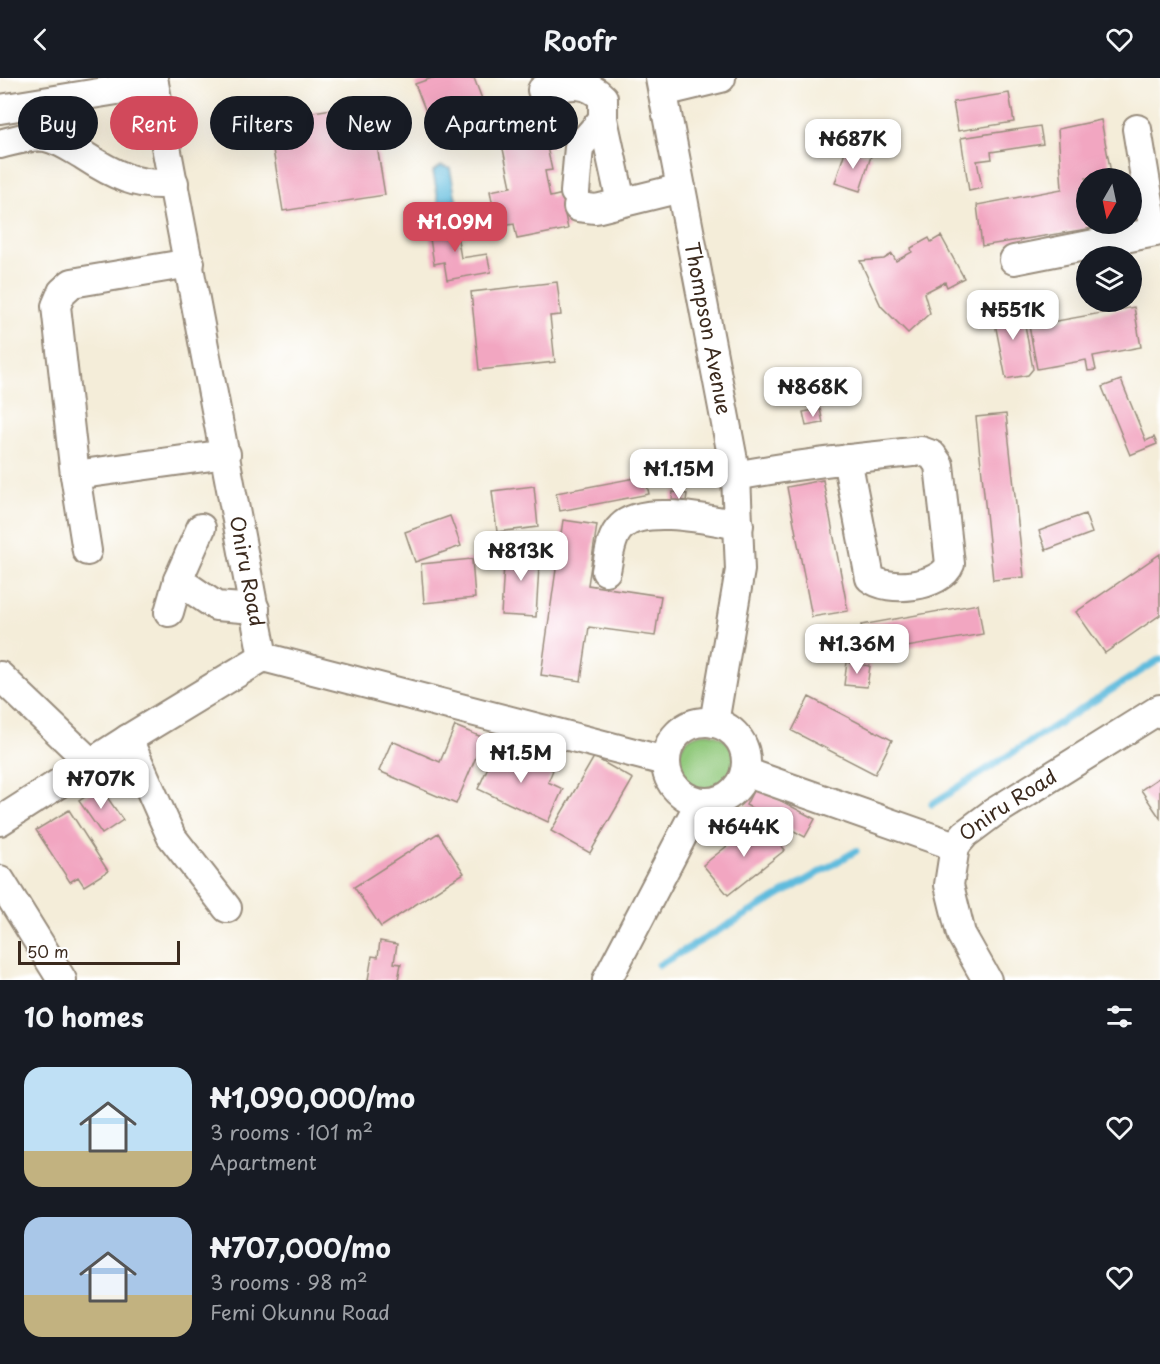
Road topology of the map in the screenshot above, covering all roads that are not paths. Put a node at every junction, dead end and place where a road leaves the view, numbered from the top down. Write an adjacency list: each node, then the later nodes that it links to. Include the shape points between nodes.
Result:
1 (721, 78): 3 (street)
2 (154, 81): 5 (street); 9 (street, Oniru Road)
3 (661, 85): 10 (street, Thompson Avenue)
4 (542, 90): 6 (street, via 578,84 593,87 603,98)
5 (0, 109)
6 (603, 118): 11 (street); 11 (street, via 579,147 576,199 596,209)
7 (1137, 129): 12 (street)
8 (0, 144): 9 (street, via 45,137 63,142 131,181)
9 (174, 183): 14 (street, Oniru Road)
10 (681, 188): 11 (street); 18 (street, Thompson Avenue)
11 (621, 202)
12 (1157, 231): 13 (street)
13 (1014, 260)
14 (190, 263): 15 (street, Oniru Road); 17 (street, via 72,283 62,292 56,306)
15 (226, 454): 17 (street); 24 (street, Oniru Road)
16 (847, 459): 16 (street, via 870,578 895,586 920,583 947,572 950,564 939,465 932,455 921,451); 18 (street)
17 (75, 475): 21 (street)
18 (736, 476): 19 (street, Thompson Avenue)
19 (740, 525): 22 (street, via 675,517 636,518 620,527); 29 (street, Thompson Avenue, via 740,570)
20 (201, 528): 23 (street)
21 (87, 552)
22 (606, 571)
23 (178, 580): 24 (street, via 216,606); 25 (street)
24 (255, 609): 26 (street, Oniru Road)
25 (169, 612)
26 (264, 657): 30 (street); 31 (street)
27 (0, 676): 32 (street)
28 (1160, 709): 36 (street, Oniru Road, via 993,813 964,834)
29 (714, 723): 31 (street, via 699,722 675,735); 33 (street, via 729,729 740,741 746,756)
30 (128, 739): 32 (street); 38 (street, via 171,836)
31 (665, 761): 34 (street, via 667,776 675,788 686,798)
32 (91, 763): 35 (street)
33 (745, 772): 34 (street, via 733,792 723,799); 36 (street, Oniru Road)
34 (700, 802): 40 (street)
35 (0, 821)
36 (955, 846): 41 (street, via 950,885 962,934)
37 (0, 880): 39 (street)
38 (227, 908)
39 (62, 980)
40 (607, 980)
41 (987, 980)

